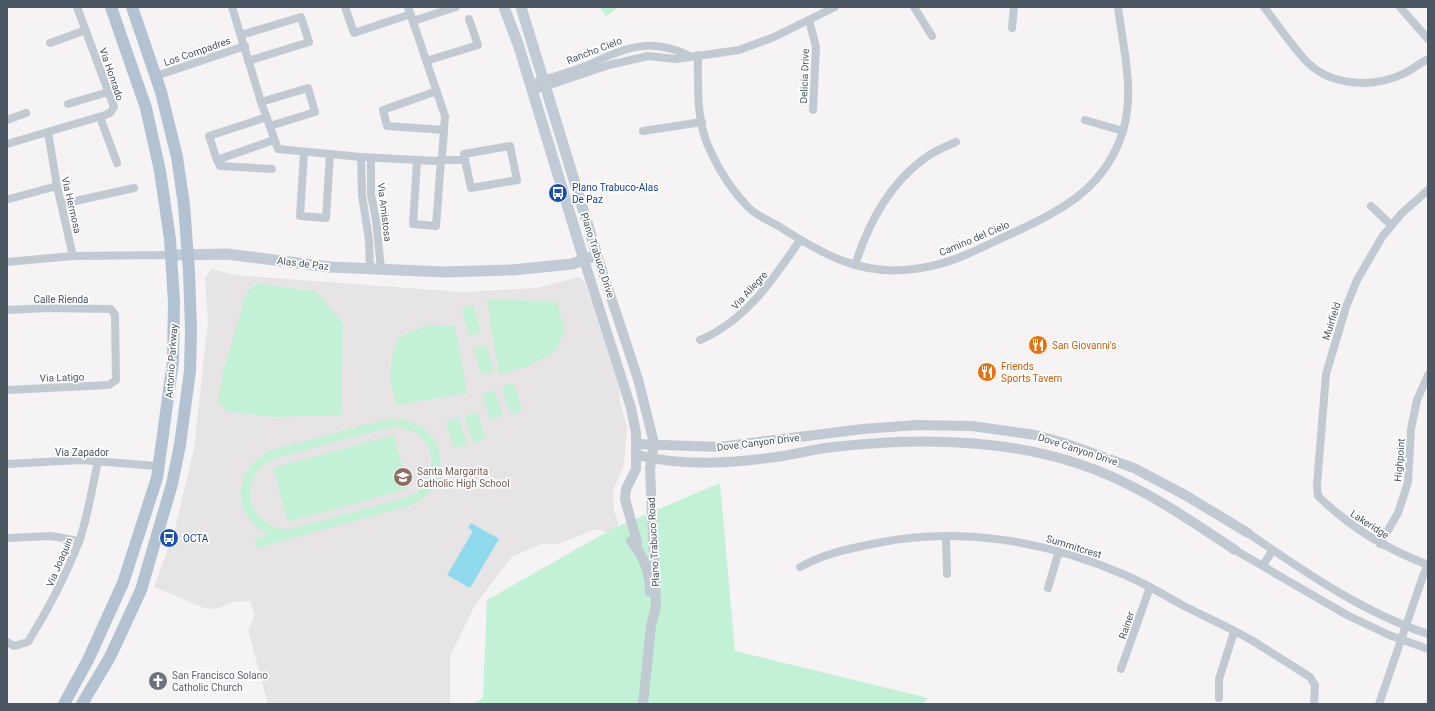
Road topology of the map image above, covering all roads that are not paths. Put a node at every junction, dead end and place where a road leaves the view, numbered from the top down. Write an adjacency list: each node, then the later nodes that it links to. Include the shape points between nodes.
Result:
1 (77, 7): 19 (street, Via Honrado)
2 (111, 7): 74 (main road, Antonio Parkway, via 148,115 166,207)
3 (132, 7): 33 (main road, Antonio Parkway)
4 (232, 7): 20 (street)
5 (345, 7): 15 (street, via 354,33)
6 (456, 7): 15 (street)
7 (504, 7): 35 (main road, Plano Trabuco Drive)
8 (521, 7): 34 (main road, Plano Trabuco Drive)
9 (835, 7): 17 (street, Rancho Cielo)
10 (914, 7): 21 (street)
11 (1014, 7): 18 (street)
12 (1118, 7): 50 (street, Camino del Cielo, via 1128,83)
13 (1264, 7): 29 (street, via 1309,63 1338,80 1354,83 1387,80)
14 (1400, 7): 22 (street)
15 (411, 14): 31 (street)
16 (469, 19): 31 (street, via 478,45)
17 (809, 20): 28 (street, Rancho Cielo, via 740,50); 40 (street, Delicia Drive, via 816,47)
18 (1012, 28)
19 (86, 30): 23 (street); 37 (street, Via Honrado)
20 (241, 35): 24 (street); 30 (street, via 301,17 309,42)
21 (932, 36)
22 (1428, 40)
23 (50, 43)
24 (244, 46): 30 (street); 33 (street, Los Compadres)
25 (646, 46): 26 (street, Rancho Cielo); 27 (street); 28 (street, Rancho Cielo, via 677,49)
26 (621, 49): 32 (street); 34 (street, Rancho Cielo)
27 (648, 56): 28 (street, Rancho Cielo); 32 (street, Rancho Cielo)
28 (694, 56): 46 (street, Camino del Cielo)
29 (1428, 59)
30 (248, 60): 38 (street)
31 (426, 61): 36 (street)
32 (624, 61): 34 (street, Rancho Cielo)
33 (156, 76): 73 (main road, Antonio Parkway, via 177,157)
34 (545, 83): 35 (street, Rancho Cielo); 75 (main road, Plano Trabuco Drive)
35 (531, 88): 77 (main road, Plano Trabuco Drive)
36 (437, 91): 48 (street, via 444,116); 48 (street, via 383,110 387,126)
37 (108, 92): 39 (street); 42 (street, Via Honrado, via 114,107 110,113)
38 (261, 102): 43 (street); 47 (street, via 308,88 315,112)
39 (68, 104)
40 (813, 110)
41 (26, 113): 44 (street)
42 (100, 117): 51 (street); 63 (street)
43 (267, 117): 47 (street); 59 (street, via 209,136)
44 (7, 120)
45 (1085, 120): 50 (street)
46 (702, 122): 49 (street); 72 (street, Camino del Cielo, via 710,150 750,209)
47 (270, 126): 52 (street)
48 (444, 130): 60 (street)
49 (643, 131)
50 (1123, 131): 79 (street, Camino del Cielo, via 1112,156 1093,183 1075,200 1048,216 935,266 881,270)
51 (48, 132): 54 (street); 65 (street, Via Hermosa)
52 (274, 140): 55 (street, via 278,149); 59 (street)
53 (956, 142): 79 (street, via 928,156 894,188 877,212)
54 (7, 144)
55 (304, 153): 56 (street); 56 (street, via 300,216 326,218)
56 (330, 154): 57 (street)
57 (361, 158): 58 (street); 80 (street, Via Amistosa, via 362,195)
58 (371, 158): 62 (street); 80 (street, Via Amistosa, via 371,194 379,238)
59 (217, 160): 64 (street, via 220,166)
60 (441, 160): 61 (street); 62 (street); 62 (street, via 436,226 413,224)
61 (465, 160): 61 (street, via 464,154 510,146 517,180 471,188)
62 (417, 161)
63 (117, 163)
64 (272, 169)
65 (57, 186): 68 (street); 69 (street, Via Hermosa)
66 (134, 188): 69 (street)
67 (1428, 190): 71 (street, Muirfield)
68 (9, 199)
69 (62, 204): 76 (street, Via Hermosa)
70 (1371, 206): 71 (street)
71 (1391, 224): 93 (street, Muirfield, via 1357,280 1333,348 1326,374)
72 (800, 240): 79 (street, Camino del Cielo, via 827,255); 82 (street, Via Allegre, via 762,293 727,327)
73 (188, 254): 74 (main road, Alas de Paz); 80 (main road, Alas de Paz, via 227,254 330,267); 118 (main road, Antonio Parkway, via 190,372 172,484 141,590 110,657)
74 (171, 255): 76 (street, Alas de Paz); 92 (main road, Antonio Parkway, via 173,361)
75 (597, 255): 77 (main road, Alas de Paz); 86 (street, Plano Trabuco Drive, via 638,379)
76 (73, 256): 78 (street, Alas de Paz)
77 (584, 260): 80 (main road, Alas de Paz, via 572,264 512,270 445,272); 87 (street, Plano Trabuco Drive, via 631,408)
78 (7, 262)
79 (855, 265)
80 (376, 269)
81 (7, 310): 84 (street, Calle Rienda, via 108,308 113,311)
82 (700, 340)
83 (1428, 375): 98 (street, Highpoint, via 1417,400 1411,429 1408,482 1398,513)
84 (116, 380): 85 (street, Via Latigo, via 108,385)
85 (7, 390)
86 (654, 443): 87 (street, Dove Canyon Drive); 89 (street, Plano Trabuco Drive); 94 (street, Dove Canyon Drive, via 719,447 863,429 918,425 972,426 1061,442 1134,468)
87 (637, 444): 88 (street, Plano Trabuco Drive)
88 (637, 455): 89 (street, Dove Canyon Drive); 108 (street, Plano Trabuco Road, via 636,469 626,489 625,499 636,546 648,570)
89 (652, 459): 100 (street, Dove Canyon Drive, via 695,464 721,463 785,456 831,447 921,441 1008,447 1071,461 1117,479 1167,504); 108 (street, Plano Trabuco Road, via 650,491 656,606)
90 (98, 461): 91 (street, Via Zapador); 92 (street, Via Zapador); 97 (street, Via Joaquin)
91 (7, 464)
92 (157, 466): 117 (main road, Antonio Parkway, via 157,478 123,584 88,660)
93 (1317, 485): 98 (street, Lakeridge, via 1318,496 1325,503)
94 (1248, 533): 101 (street, Dove Canyon Drive)
95 (946, 536): 99 (street, Summitcrest, via 982,537); 104 (street, Summitcrest, via 895,539 861,546 820,556); 105 (street)
96 (7, 538): 97 (street, via 51,536)
97 (79, 541): 113 (street, Via Joaquin, via 51,605 28,642 14,646)
98 (1380, 544): 103 (street, Lakeridge)
99 (1059, 550): 106 (street, Summitcrest, via 1099,564); 107 (street)
100 (1235, 550): 102 (street, Dove Canyon Drive)
101 (1273, 550): 102 (street); 109 (street, Dove Canyon Drive, via 1360,605)
102 (1263, 565): 112 (street, Dove Canyon Drive, via 1347,615)
103 (1428, 565): 109 (street)
104 (800, 567)
105 (947, 574)
106 (1150, 587): 110 (street, Summitcrest); 115 (street, Rainer)
107 (1048, 588)
108 (651, 626): 119 (street, Plano Trabuco Road)
109 (1406, 626): 111 (street, Dove Canyon Drive); 112 (street)
110 (1234, 632): 116 (street, via 1219,679); 120 (street, Summitcrest, via 1252,640 1310,677 1315,685)
111 (1428, 634)
112 (1401, 640): 114 (street, Dove Canyon Drive); 121 (street)
113 (7, 642)
114 (1428, 648)
115 (1121, 669)
116 (1219, 698)
117 (64, 704)
118 (82, 704)
119 (644, 704)
120 (1314, 704)
121 (1379, 704)

